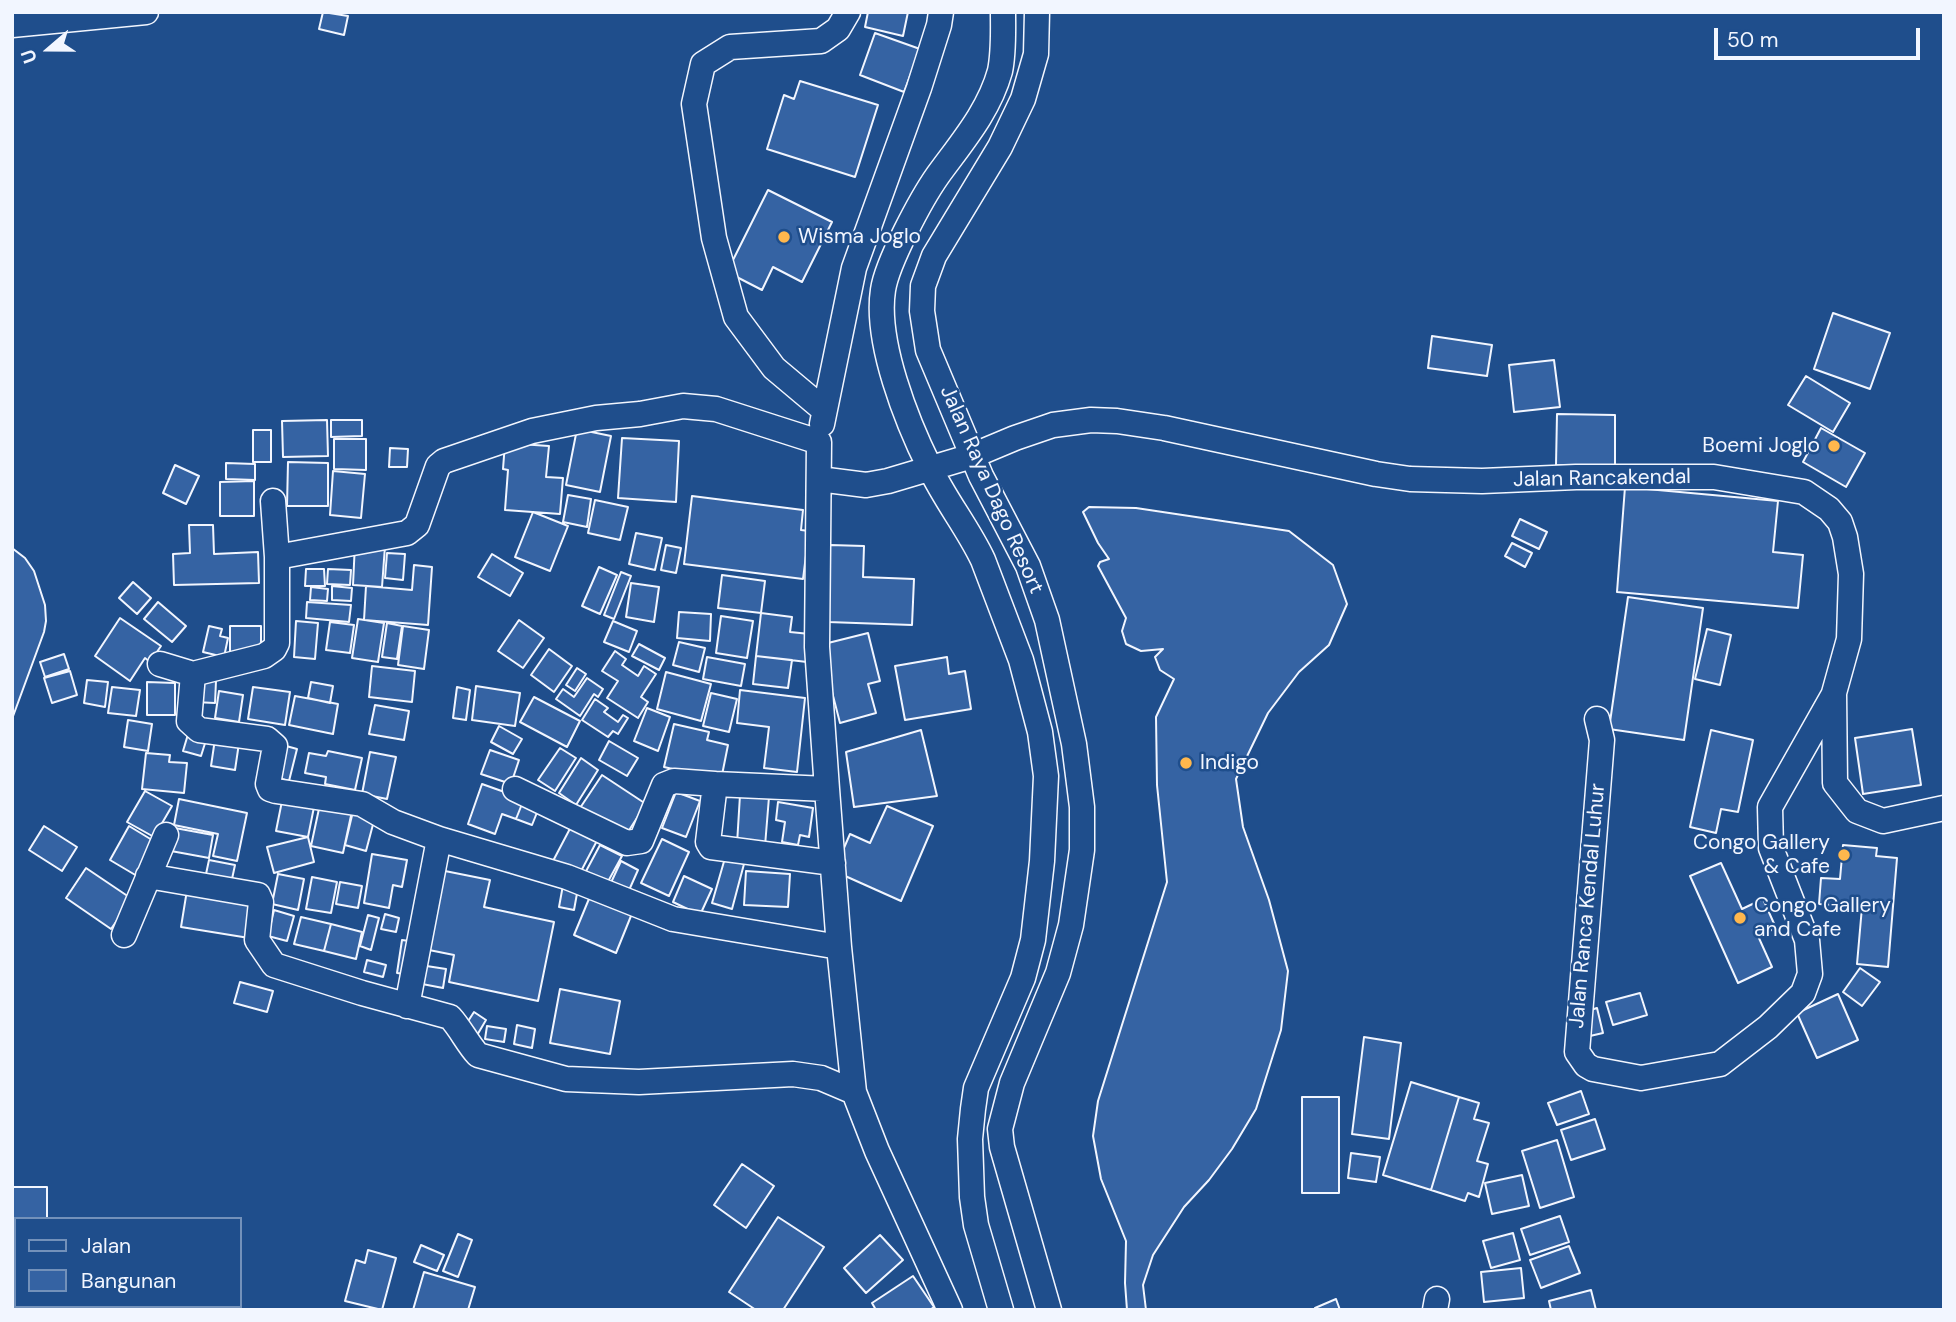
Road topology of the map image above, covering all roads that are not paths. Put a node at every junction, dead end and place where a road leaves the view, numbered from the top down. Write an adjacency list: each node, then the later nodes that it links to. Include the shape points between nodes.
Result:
1 (146, 12): 6 (street)
2 (848, 12): 9 (street, via 838,29 821,41 730,47 703,64 694,104 714,238 736,317 774,368)
3 (941, 12): 9 (street, via 919,88 854,268)
4 (1003, 12): 7 (street, Jalan Raya Dago Resort)
5 (1038, 12): 8 (street, Jalan Raya Dago Resort)
6 (12, 25)
7 (1003, 50): 8 (street); 12 (street, Jalan Raya Dago Resort, via 984,111 927,191 886,276 883,293 890,363)
8 (1036, 54): 11 (street, Jalan Raya Dago Resort, via 1023,99 1000,147 934,256 923,286 928,350)
9 (824, 410): 10 (street)
10 (819, 442): 13 (street); 15 (street, via 716,409 683,406 531,431 444,461 438,466 417,525 407,533)
11 (972, 456): 12 (street, Jalan Rancakendal); 18 (street, Jalan Rancakendal, via 1053,425 1117,421 1410,480 1714,477 1804,492 1840,522 1851,574 1849,639); 34 (street, Jalan Raya Dago Resort, via 1028,566 1047,620 1074,744 1082,807 1082,850 1071,925 1058,973 1012,1083 1000,1129)
12 (930, 470): 13 (street, Jalan Rancakendal, via 866,485); 33 (street, Jalan Raya Dago Resort, via 976,544 1021,660 1046,776 1033,940 972,1109 976,1225)
13 (819, 479): 22 (street, via 817,647)
14 (273, 501): 15 (street)
15 (277, 557): 17 (street, via 274,649 264,656)
16 (160, 664): 17 (street)
17 (193, 674): 25 (street, via 188,721 199,730 272,742 270,789 362,804 393,822)
18 (1835, 693): 19 (street, Jalan Ranca Kendal Luhur, via 1770,807 1771,848 1807,940 1810,974 1803,993 1720,1064 1641,1078 1593,1069 1577,1052 1602,740); 23 (street, Jalan Rancakendal, via 1835,783 1857,811 1883,821)
19 (1597, 719)
20 (715, 784): 21 (street, via 674,781 664,785 641,841 635,843); 22 (street); 26 (street, via 711,847)
21 (516, 789)
22 (827, 789): 26 (street)
23 (1944, 808)
24 (166, 835): 27 (street)
25 (439, 839): 29 (street, via 567,877 673,919); 30 (street)
26 (833, 863): 29 (street)
27 (148, 876): 28 (street); 30 (street, via 258,895 257,940 274,965)
28 (124, 935)
29 (839, 947): 31 (street)
30 (407, 1006): 31 (street, via 450,1017 478,1055 566,1079 639,1082 793,1074 821,1078)
31 (854, 1092): 32 (street)
32 (950, 1310)
33 (1001, 1310)
34 (1049, 1310)

